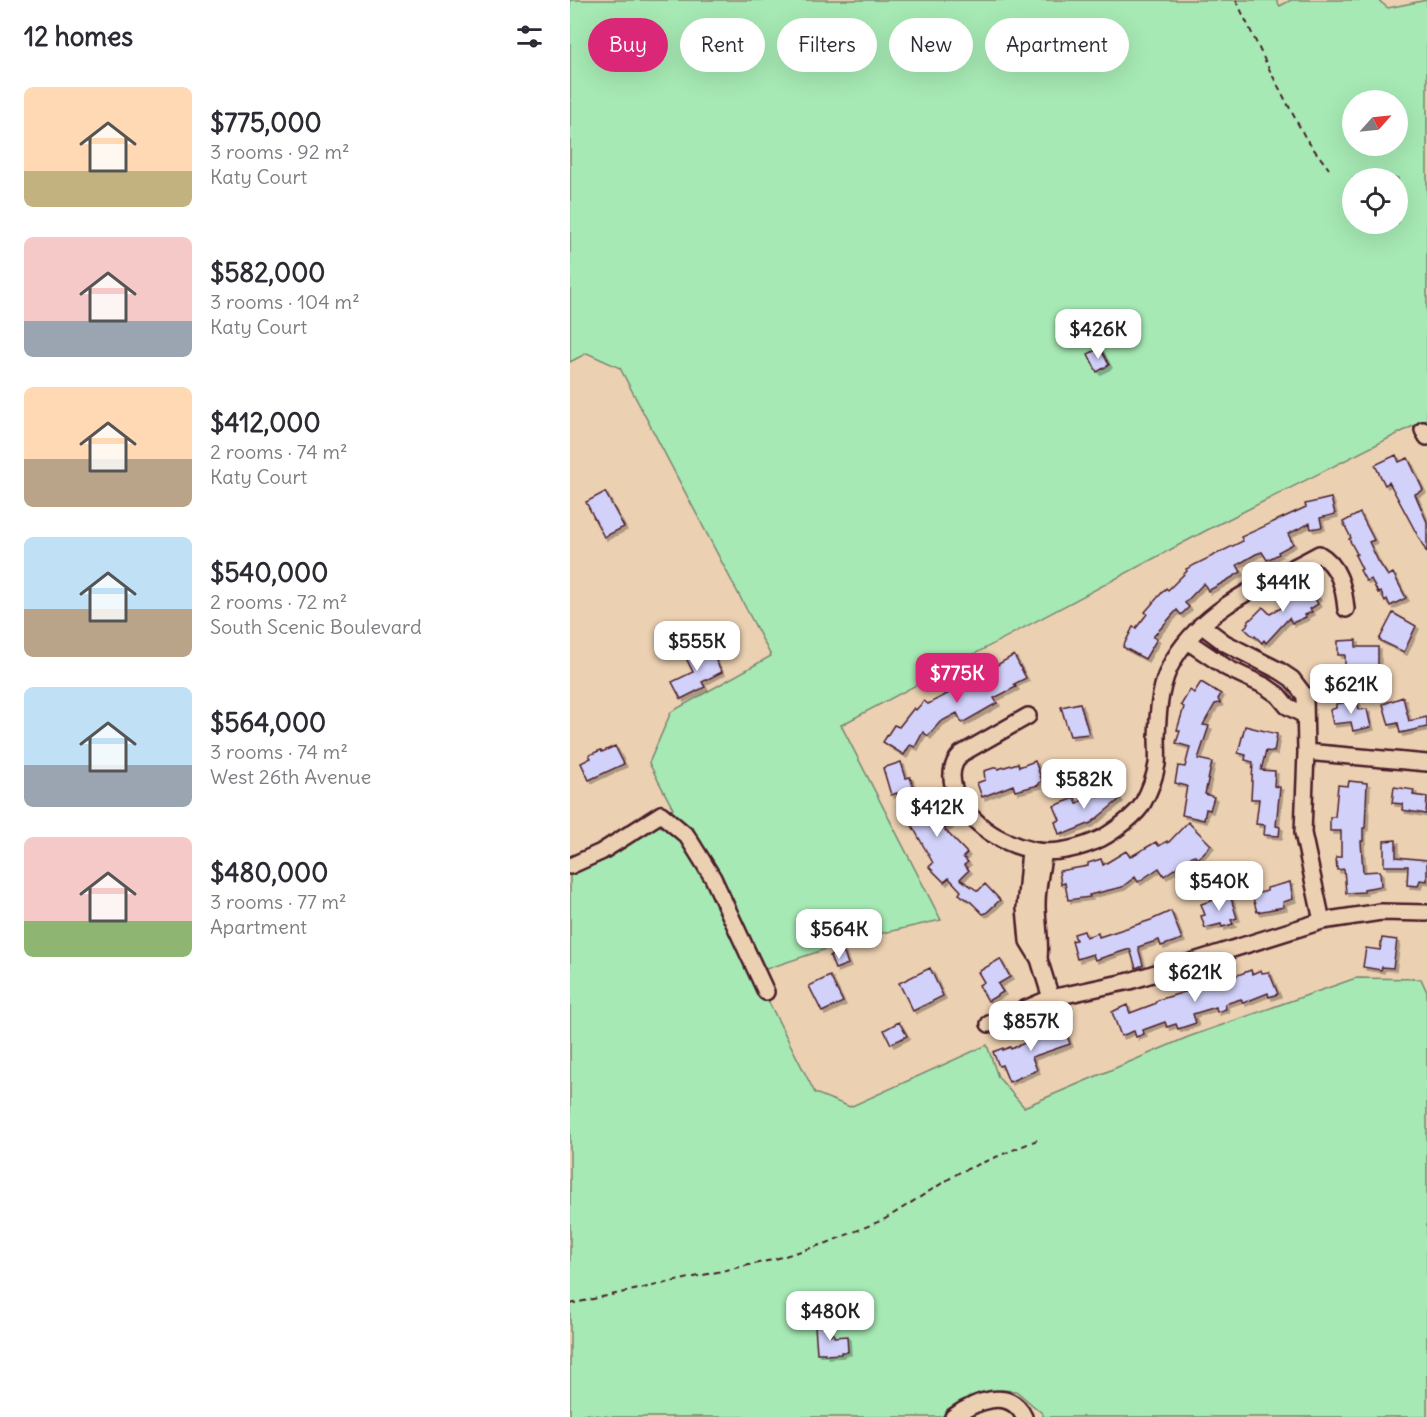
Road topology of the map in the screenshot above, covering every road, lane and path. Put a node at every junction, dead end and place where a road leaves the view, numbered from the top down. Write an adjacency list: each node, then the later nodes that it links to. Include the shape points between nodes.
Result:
1 (1236, 0): 2 (path, via 1306,139)
2 (1329, 169)
3 (1346, 609): 4 (street, via 1340,579 1333,565 1319,554 1227,603)
4 (1201, 625): 5 (street); 7 (street, via 1292,680 1305,696)
5 (1187, 641): 7 (street, via 1227,668 1265,686); 10 (street, via 1165,678 1158,710 1157,764 1142,805 1102,838 1075,848)
6 (1028, 716): 10 (street, via 961,754 954,761 951,776 963,806 979,824 1000,838)
7 (1304, 716): 8 (street)
8 (1306, 752): 9 (street); 13 (street, via 1304,833)
9 (1427, 763)
10 (1037, 851): 15 (street, via 1025,908 1028,941 1039,959)
11 (570, 866): 14 (street, via 601,852 660,814 687,836 713,878)
12 (1427, 913): 13 (street, via 1381,912)
13 (1322, 921): 15 (street, via 1130,981)
14 (766, 992)
15 (1051, 998): 16 (street)
16 (989, 1024)
17 (1037, 1140): 18 (path, via 960,1172 885,1220 827,1243 772,1260)
18 (570, 1304)
19 (953, 1417): 20 (street, via 976,1404 1000,1399 1014,1404)
20 (1024, 1417)

